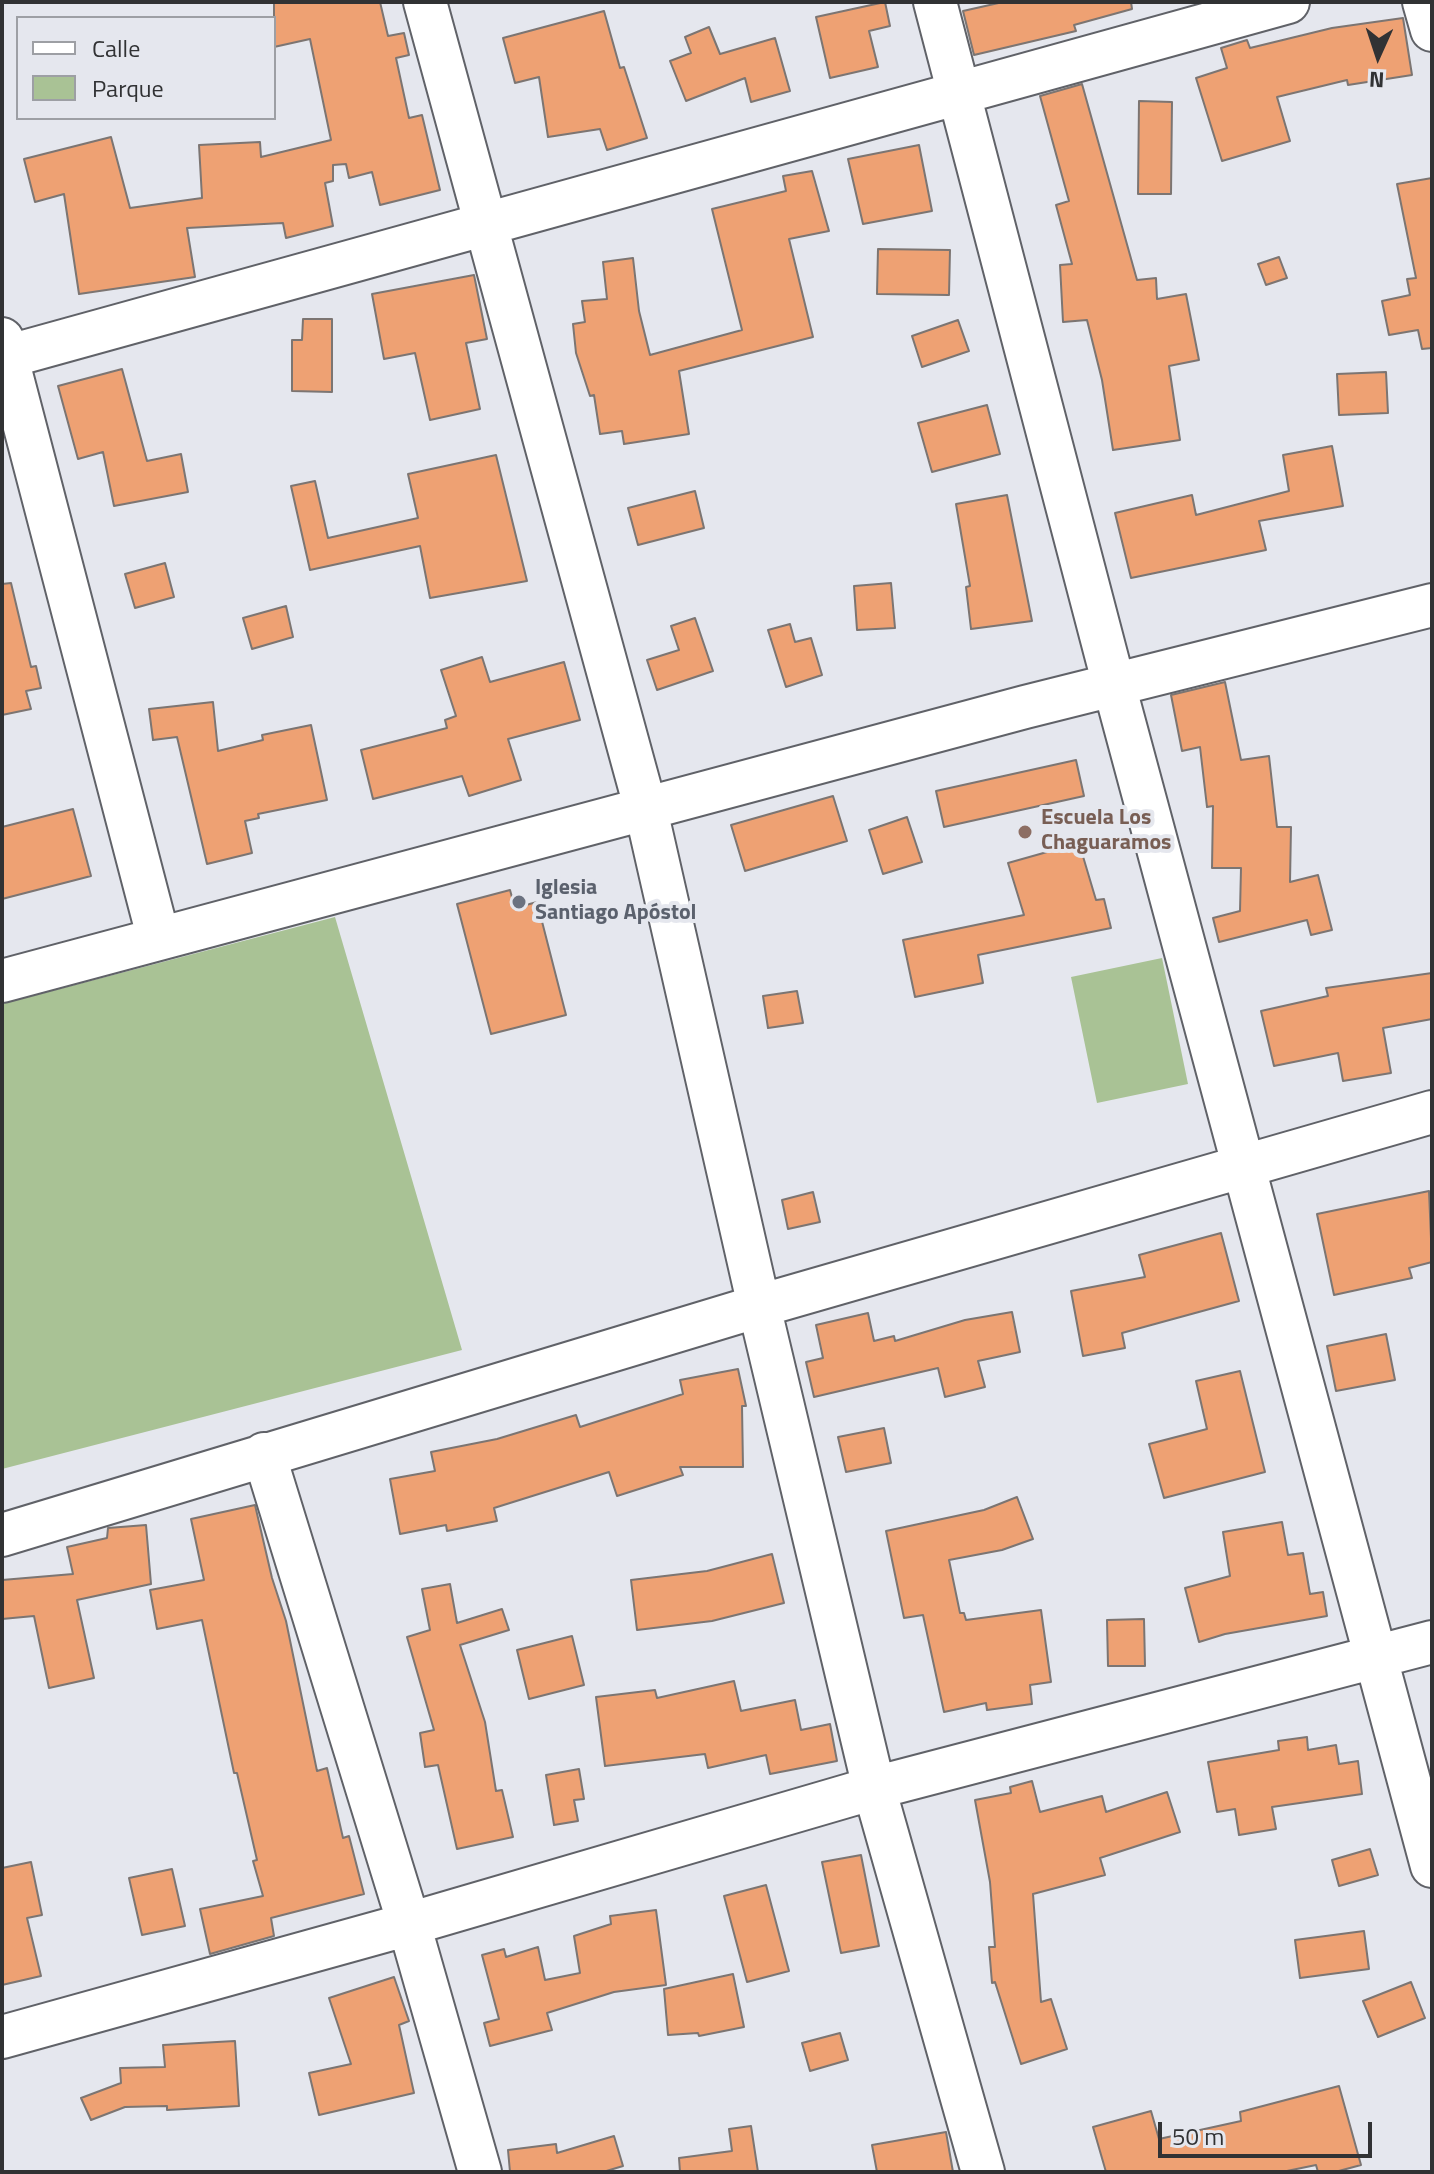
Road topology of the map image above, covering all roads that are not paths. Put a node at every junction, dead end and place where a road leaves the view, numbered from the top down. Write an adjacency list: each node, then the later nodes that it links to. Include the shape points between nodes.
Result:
1 (425, 2): 7 (street)
2 (935, 2): 6 (street)
3 (1288, 2): 6 (street)
4 (1424, 2): 5 (street)
5 (1432, 30)
6 (959, 93): 7 (street); 10 (street)
7 (484, 224): 8 (street); 11 (street)
8 (4, 351): 12 (street)
9 (1432, 605): 10 (street)
10 (1114, 685): 11 (street); 15 (street)
11 (646, 810): 12 (street); 16 (street)
12 (158, 936): 13 (street)
13 (2, 981)
14 (1432, 1112): 15 (street)
15 (1244, 1166): 16 (street); 20 (street)
16 (759, 1306): 17 (street); 21 (street)
17 (264, 1454): 18 (street); 23 (street)
18 (2, 1535)
19 (1432, 1642): 20 (street)
20 (1376, 1657): 21 (street); 22 (street)
21 (874, 1788): 23 (street); 26 (street)
22 (1432, 1866)
23 (409, 1924): 24 (street); 25 (street)
24 (2, 2037)
25 (480, 2172)
26 (983, 2172)

